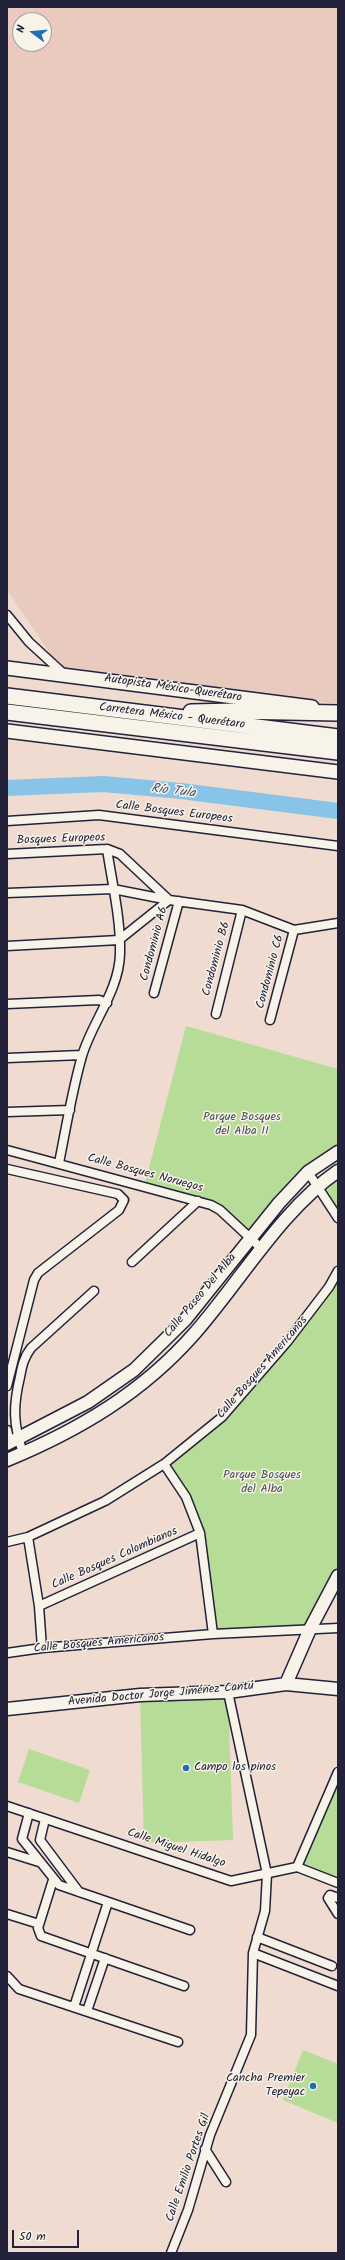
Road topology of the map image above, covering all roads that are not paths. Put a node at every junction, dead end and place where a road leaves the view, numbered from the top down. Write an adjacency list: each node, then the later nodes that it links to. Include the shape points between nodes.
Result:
1 (7, 615): 3 (street, via 29,642)
2 (7, 668): 3 (main road, Autopista México-Querétaro)
3 (65, 674): 5 (main road, Autopista México-Querétaro)
4 (7, 696): 8 (highway, Carretera México - Querétaro)
5 (338, 710)
6 (7, 712): 11 (highway, Carretera México - Querétaro)
7 (338, 713): 8 (highway, via 216,711)
8 (157, 715): 10 (highway, Carretera México - Querétaro)
9 (7, 731): 12 (main road)
10 (338, 737)
11 (338, 752)
12 (338, 772)
13 (7, 821): 14 (street, Calle Bosques Europeos, via 99,815)
14 (338, 846)
15 (107, 848): 16 (street, Bosques Europeos); 17 (street); 19 (street, Bosques Europeos, via 120,854)
16 (7, 854)
17 (113, 888): 18 (street); 19 (street); 24 (street)
18 (7, 893)
19 (169, 900): 20 (street); 24 (street)
20 (179, 901): 21 (street); 26 (street, Condominio A6)
21 (242, 910): 23 (street); 29 (street, Condominio B6)
22 (338, 923): 23 (street)
23 (294, 930): 30 (street, Condominio C6)
24 (119, 940): 25 (street); 27 (street, via 117,971)
25 (7, 946)
26 (154, 992)
27 (107, 1003): 28 (street, via 98,1000); 31 (street)
28 (7, 1004)
29 (216, 1014)
30 (270, 1020)
31 (82, 1055): 32 (street); 33 (street)
32 (7, 1058)
33 (70, 1110): 34 (street); 37 (street)
34 (7, 1112)
35 (7, 1150): 37 (street, Calle Bosques Noruegos)
36 (338, 1152): 40 (street, Calle Paseo Del Alba)
37 (59, 1163): 42 (street, Calle Bosques Noruegos)
38 (7, 1170): 49 (street, via 118,1194 124,1200 119,1210 38,1273 34,1280)
39 (338, 1171): 41 (street, Calle Paseo Del Alba)
40 (308, 1172): 41 (street); 44 (street, Calle Paseo Del Alba)
41 (318, 1185): 43 (street); 45 (street, Calle Paseo Del Alba)
42 (198, 1201): 44 (street, Calle Bosques Noruegos, via 220,1210); 46 (street)
43 (338, 1218)
44 (250, 1238): 45 (street, Calle Bosques Noruegos); 51 (street, Calle Paseo Del Alba, via 185,1320 134,1370 88,1402)
45 (262, 1250): 52 (street, Calle Paseo Del Alba, via 194,1334 154,1375 86,1423)
46 (132, 1262)
47 (338, 1271): 54 (street, Calle Bosques Americanos, via 288,1342 222,1418)
48 (94, 1292): 51 (street, via 24,1356 13,1410)
49 (7, 1386)
50 (7, 1430): 51 (street)
51 (12, 1442): 52 (street)
52 (23, 1453): 53 (street, Calle Paseo Del Alba)
53 (7, 1460)
54 (164, 1464): 55 (street, via 186,1497); 56 (street, Calle Bosques Americanos, via 105,1501)
55 (200, 1533): 60 (street, Calle Bosques Colombianos); 63 (street)
56 (28, 1537): 57 (street, Calle Bosques Americanos); 60 (street)
57 (7, 1542)
58 (338, 1576): 59 (street)
59 (335, 1591): 61 (street)
60 (39, 1606): 64 (street)
61 (310, 1628): 62 (street, Calle Bosques Americanos); 63 (street, Calle Bosques Americanos); 66 (street)
62 (338, 1628)
63 (213, 1634): 64 (street, Calle Bosques Americanos)
64 (42, 1648): 65 (street, Calle Bosques Americanos)
65 (7, 1653)
66 (286, 1684): 67 (street, Avenida Doctor Jorge Jiménez Cantú); 68 (street, Avenida Doctor Jorge Jiménez Cantú)
67 (338, 1689)
68 (228, 1692): 69 (street, Avenida Doctor Jorge Jiménez Cantú, via 140,1695); 77 (street, Calle Emilio Portes Gil)
69 (7, 1709)
70 (338, 1772): 76 (street)
71 (7, 1806): 72 (street, Calle Miguel Hidalgo)
72 (29, 1813): 73 (street, Calle Miguel Hidalgo); 75 (street, via 22,1839)
73 (45, 1819): 77 (street, Calle Miguel Hidalgo, via 231,1881); 80 (street, via 40,1840)
74 (7, 1852): 75 (street)
75 (39, 1862): 78 (street)
76 (297, 1867): 77 (street, Calle Miguel Hidalgo); 79 (street)
77 (267, 1874): 87 (street, Calle Emilio Portes Gil, via 265,1911)
78 (53, 1880): 80 (street, via 58,1885); 85 (street)
79 (338, 1883)
80 (80, 1892): 82 (street)
81 (338, 1898): 84 (street, via 330,1895 328,1898)
82 (108, 1902): 86 (street); 89 (street)
83 (7, 1914): 85 (street)
84 (338, 1914)
85 (39, 1928): 89 (street, via 41,1936)
86 (190, 1930)
87 (257, 1937): 88 (street, Calle Emilio Portes Gil); 91 (street)
88 (253, 1952): 94 (street); 98 (street, Calle Emilio Portes Gil, via 251,2035)
89 (92, 1954): 90 (street); 95 (street)
90 (105, 1958): 93 (street); 96 (street)
91 (332, 1966)
92 (7, 1976): 95 (street, via 19,1989)
93 (184, 1986)
94 (338, 1986)
95 (74, 2007): 96 (street)
96 (87, 2011): 97 (street)
97 (178, 2042)
98 (205, 2149): 99 (street); 100 (street, Calle Emilio Portes Gil, via 188,2210)
99 (226, 2182)
100 (171, 2253)

